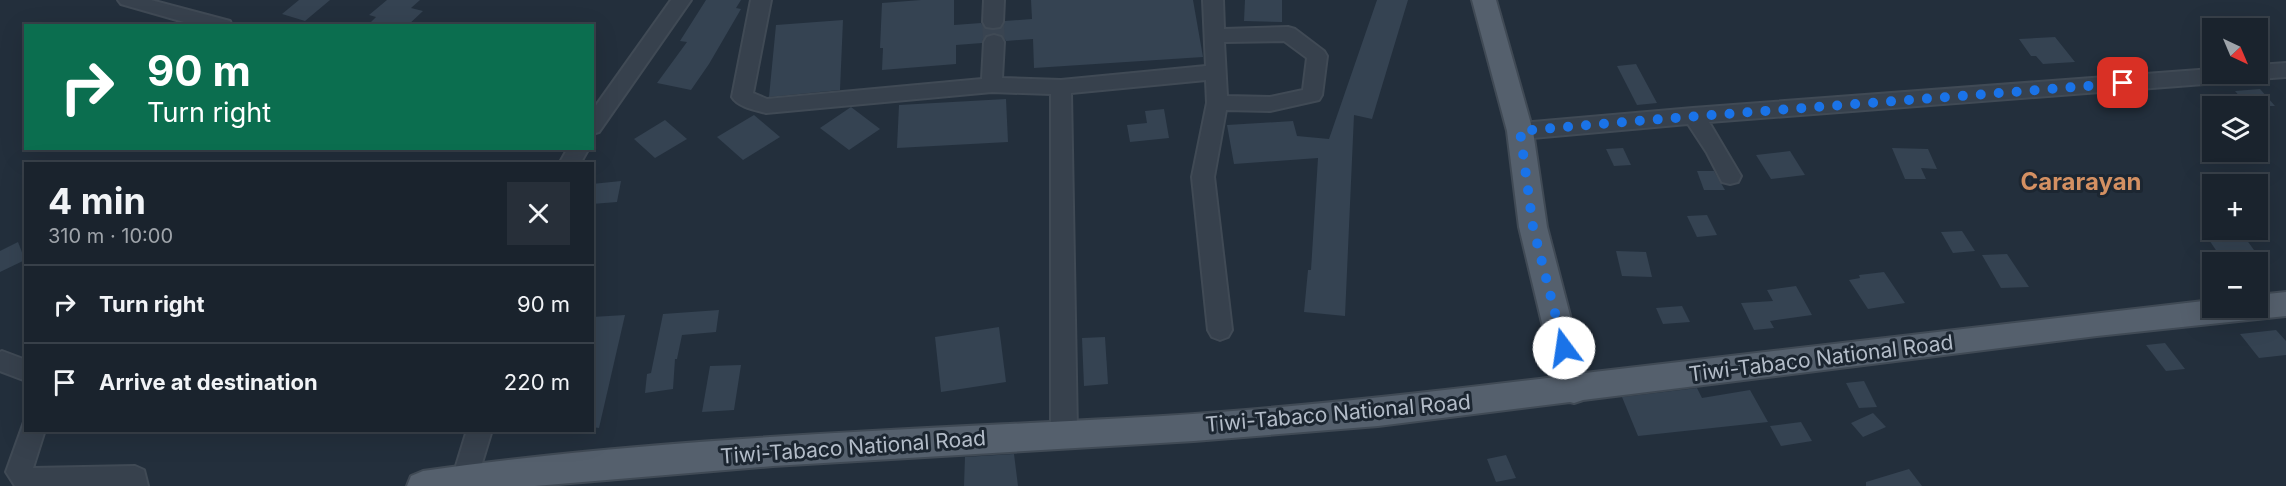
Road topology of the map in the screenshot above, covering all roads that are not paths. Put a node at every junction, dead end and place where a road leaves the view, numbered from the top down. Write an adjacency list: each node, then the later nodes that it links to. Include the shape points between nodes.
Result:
1 (128, 0): 7 (street)
2 (681, 0): 18 (street)
3 (761, 0): 14 (street, via 742,97 766,106)
4 (994, 0): 14 (street)
5 (1214, 0): 9 (street)
6 (1484, 0): 19 (main road)
7 (153, 3): 8 (street)
8 (217, 24)
9 (1215, 36): 12 (street); 16 (street, via 1288,34 1317,56 1312,95 1270,104)
10 (2286, 70): 11 (street)
11 (2268, 71)
12 (1217, 72): 15 (street); 16 (street)
13 (2202, 77): 17 (street)
14 (992, 85): 15 (street)
15 (1061, 87): 30 (street)
16 (1217, 103): 24 (street, via 1203,177)
17 (1693, 115): 19 (street); 20 (street)
18 (594, 124)
19 (1520, 131): 27 (main road, via 1533,227)
20 (1730, 176)
21 (2286, 304): 22 (main road)
22 (2268, 306)
23 (2202, 313): 27 (main road, Tiwi-Tabaco National Road)
24 (1220, 330)
25 (2, 361): 26 (street)
26 (24, 370)
27 (1574, 390): 30 (main road, Tiwi-Tabaco National Road, via 1378,412)
28 (32, 432): 32 (street, via 19,472 26,480 135,478)
29 (479, 432): 31 (street)
30 (1064, 433): 31 (main road, Tiwi-Tabaco National Road, via 667,460)
31 (465, 479): 33 (main road, Tiwi-Tabaco National Road)
32 (135, 486)
33 (423, 486)

